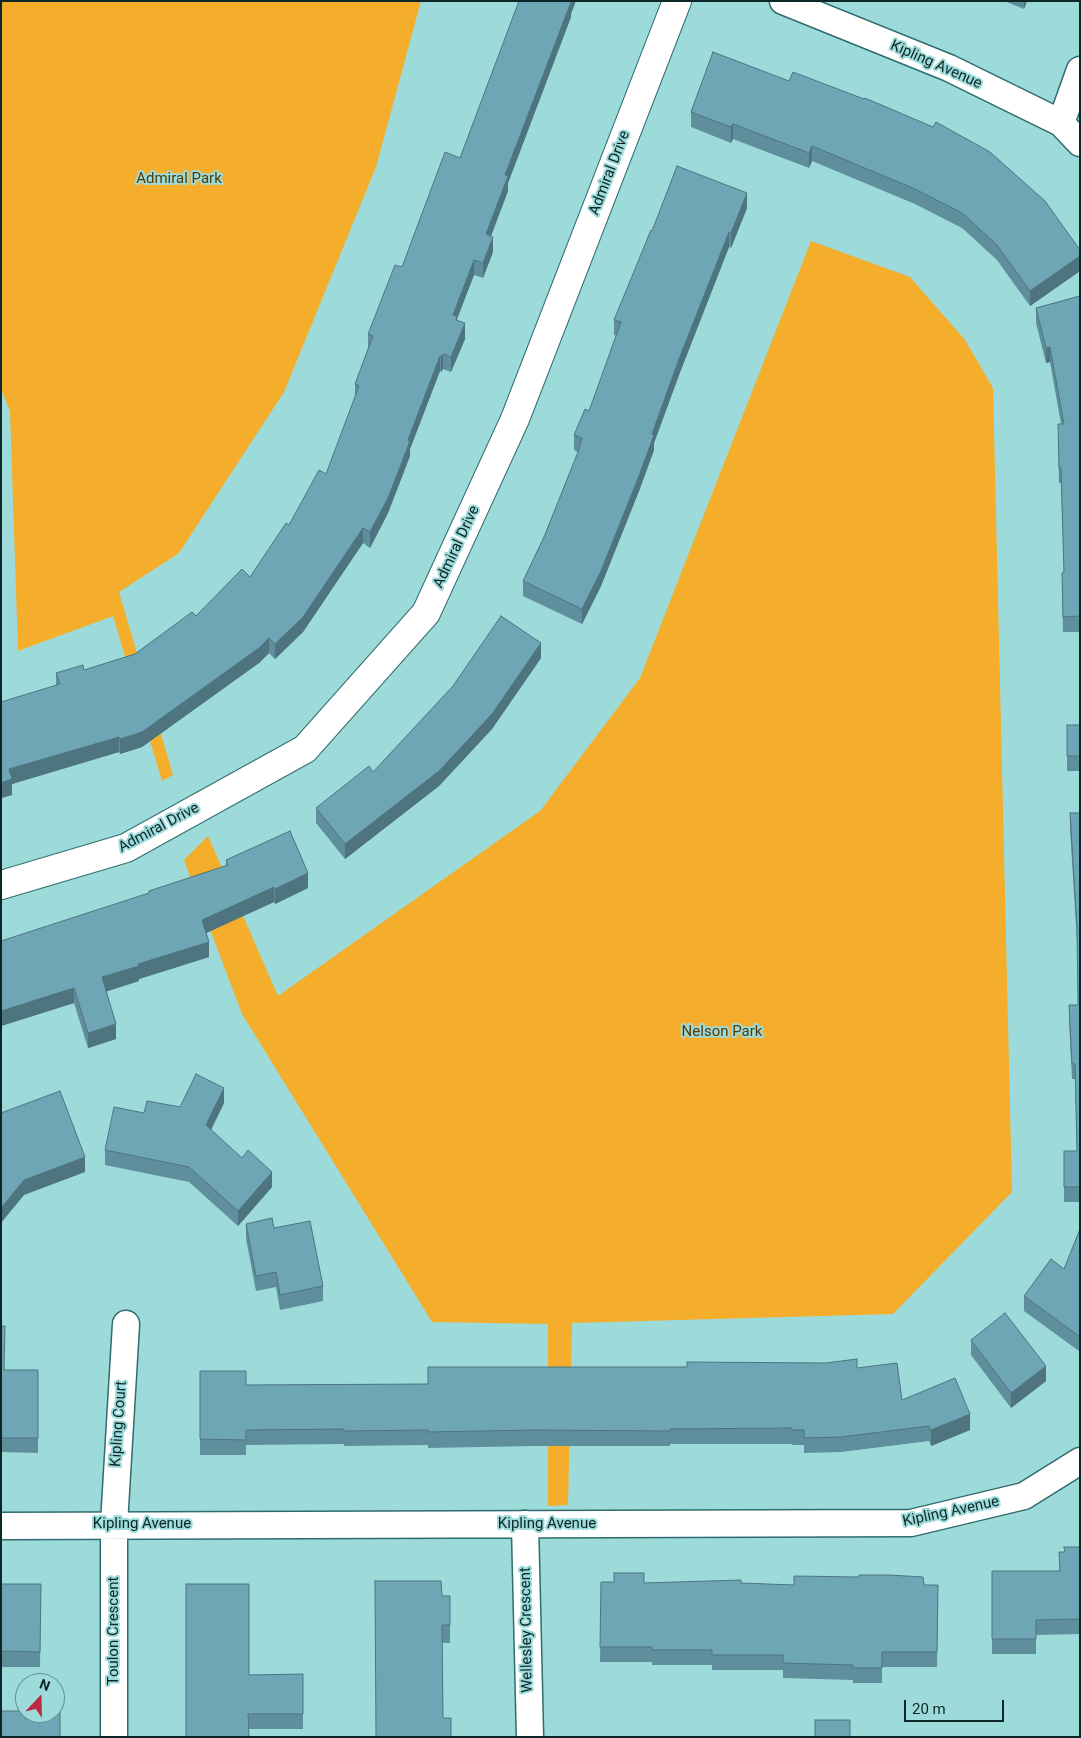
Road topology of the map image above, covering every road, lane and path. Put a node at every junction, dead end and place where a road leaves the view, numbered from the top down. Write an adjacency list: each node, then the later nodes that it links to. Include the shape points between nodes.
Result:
1 (676, 1): 6 (street, Admiral Drive, via 515,419 426,613 305,748 126,848)
2 (783, 1): 4 (street, Kipling Avenue, via 949,68)
3 (1080, 70): 4 (street)
4 (1061, 123): 5 (street, Kipling Avenue)
5 (1080, 143)
6 (1, 885)
7 (126, 1324): 9 (street, Kipling Court)
8 (1080, 1461): 10 (street, Kipling Avenue, via 1024,1496 911,1523)
9 (114, 1524): 10 (street, Kipling Avenue); 11 (street, Kipling Avenue); 12 (street, Toulon Crescent)
10 (525, 1524): 13 (street, Wellesley Crescent)
11 (1, 1526)
12 (114, 1737)
13 (530, 1737)

